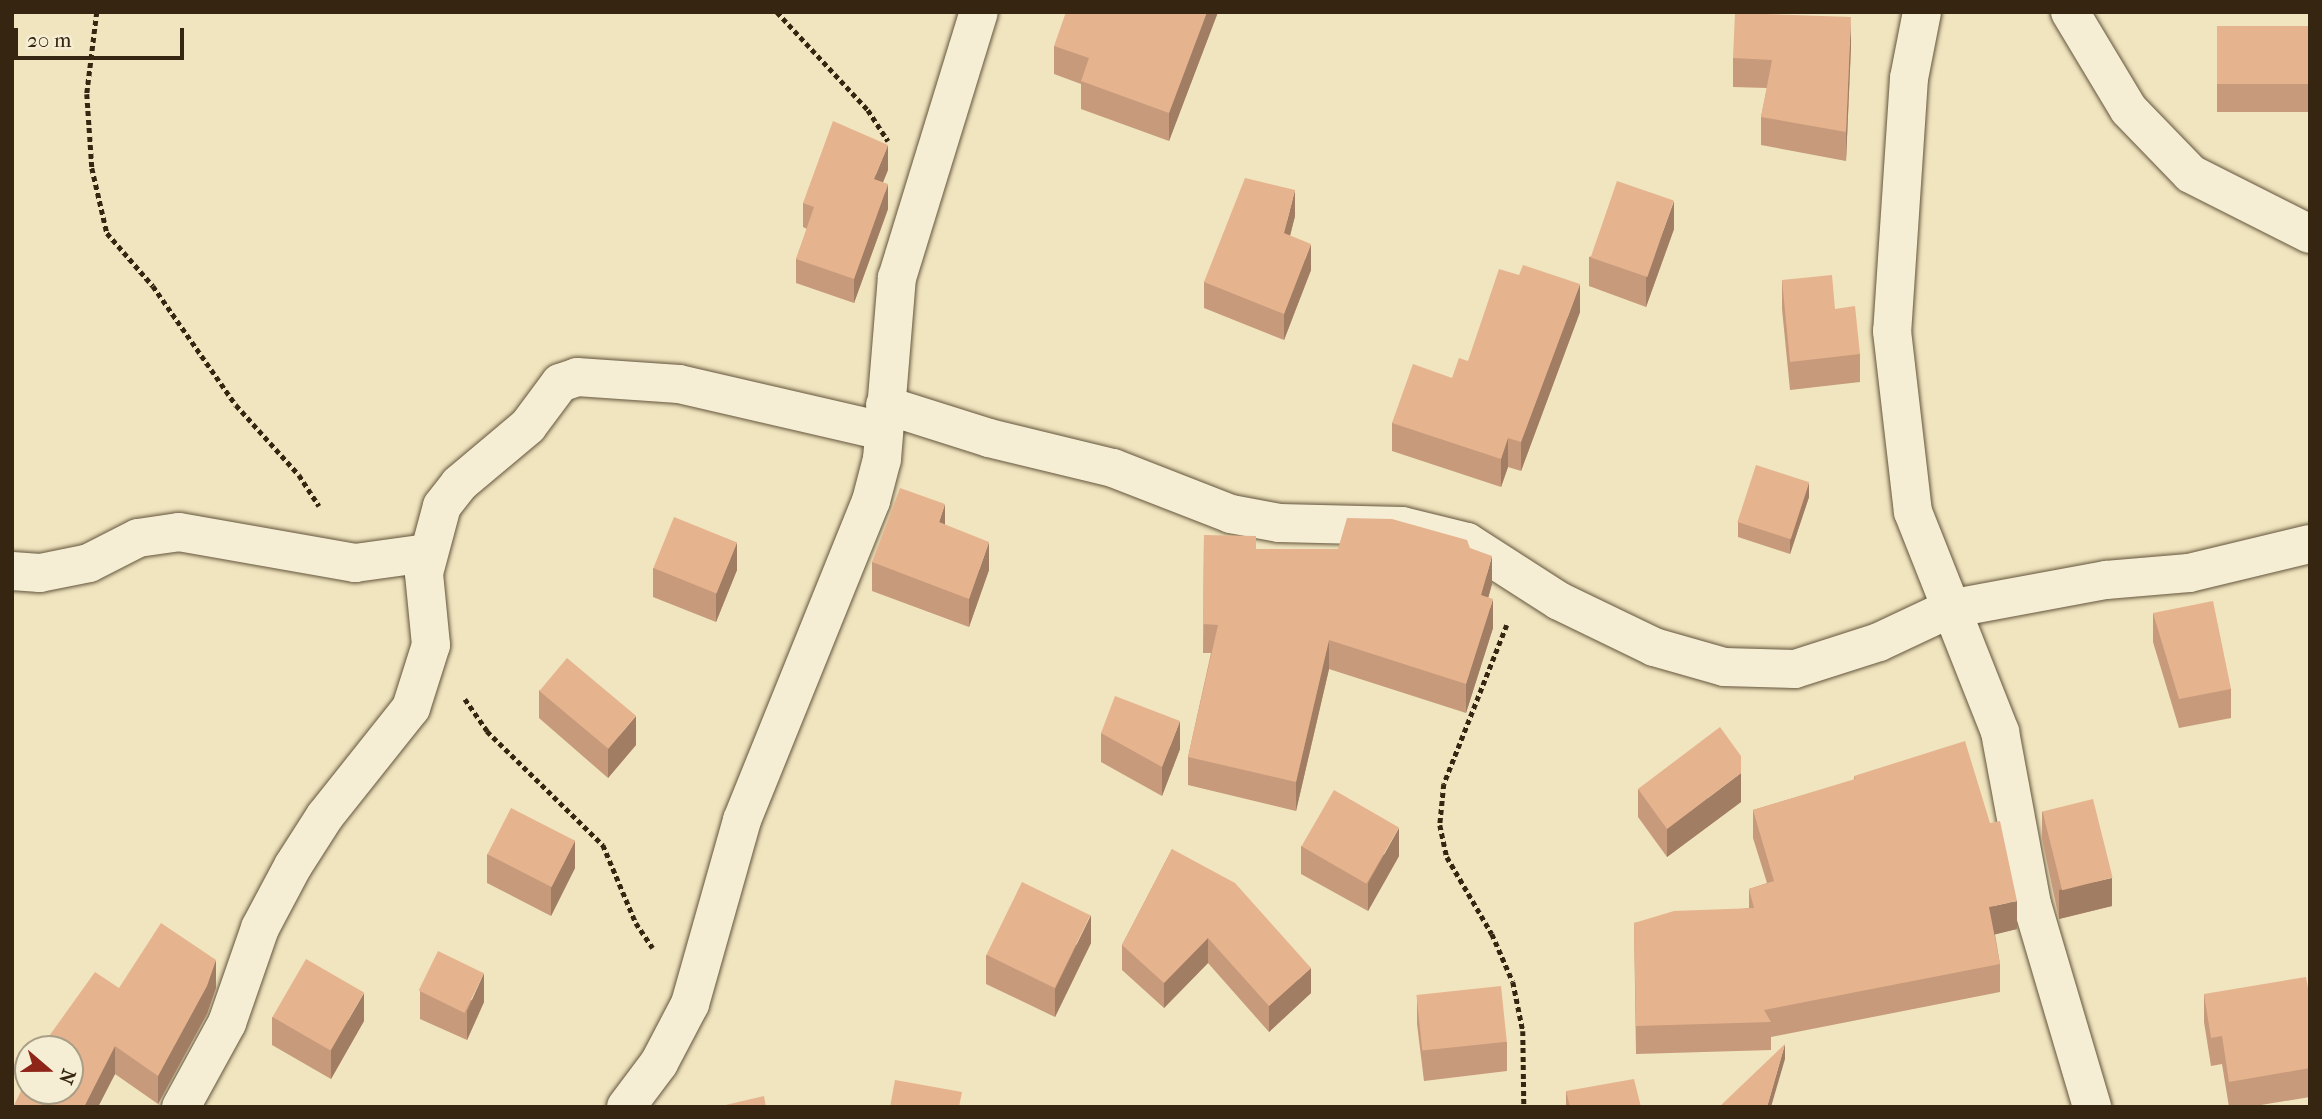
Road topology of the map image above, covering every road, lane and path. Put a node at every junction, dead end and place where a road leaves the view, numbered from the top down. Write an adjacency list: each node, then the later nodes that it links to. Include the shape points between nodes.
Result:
1 (97, 12): 11 (path, via 87,94 92,168 107,233 153,286 236,405 299,475)
2 (777, 12): 6 (path, via 869,110)
3 (979, 12): 6 (street)
4 (1922, 12): 14 (street, via 1909,78 1892,331 1913,512)
5 (2070, 12): 7 (street, via 2129,110 2182,165)
6 (920, 192): 8 (street, via 897,278)
7 (2310, 234)
8 (884, 418): 10 (street, via 679,384 577,377 560,383 528,425 459,484 442,506); 13 (street, via 1113,468 1231,514 1279,523 1402,526 1468,542); 16 (street, via 882,459 871,501 743,820)
9 (2310, 544): 14 (street, via 2189,573 2106,580)
10 (427, 553): 11 (street); 15 (street, via 424,573)
11 (355, 563): 12 (street, via 179,532 138,538 89,563 40,573)
12 (12, 571)
13 (1520, 573): 14 (street, via 1559,601 1654,647 1724,667 1795,669 1879,642); 19 (path, via 1503,642 1444,784 1440,825 1447,857 1492,934 1513,982 1523,1031)
14 (1949, 609): 20 (street, via 1979,671 2000,733 2032,904)
15 (432, 645): 16 (path, via 487,731 603,845 636,923); 17 (street, via 411,708 347,787 293,866 260,928 227,1023)
16 (690, 1004): 18 (street, via 659,1063)
17 (181, 1107)
18 (626, 1107)
19 (1524, 1107)
20 (2092, 1107)

